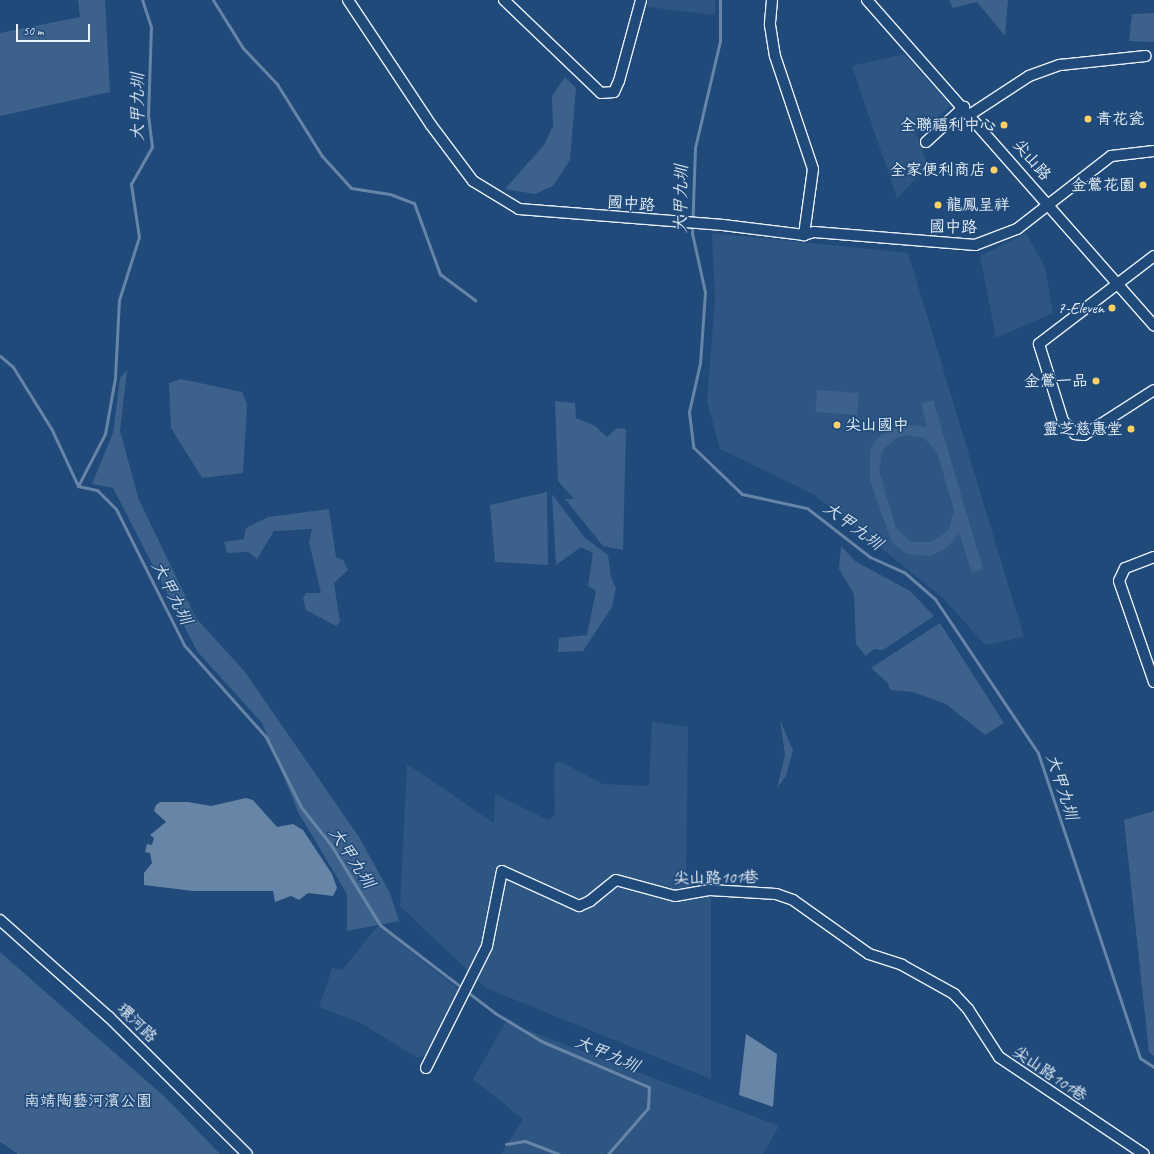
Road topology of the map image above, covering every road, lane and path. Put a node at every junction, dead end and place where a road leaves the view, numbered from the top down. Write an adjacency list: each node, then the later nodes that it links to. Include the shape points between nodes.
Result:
1 (348, 0): 11 (street, 國中路, via 431,125 473,181 519,209)
2 (504, 0): 3 (street, via 601,93 614,92 620,81)
3 (641, 0)
4 (772, 0): 11 (street, via 770,25 775,56 812,169)
5 (867, 0): 7 (street, 尖山路)
6 (1146, 56): 7 (street, via 1060,65 1029,76)
7 (968, 110): 8 (street); 10 (street, 尖山路)
8 (926, 142)
9 (1154, 151): 10 (street, 國中路, via 1111,156)
10 (1051, 204): 11 (street, 國中路, via 1017,229 975,245 814,232); 13 (street, 尖山路)
11 (804, 235)
12 (1154, 256): 13 (street)
13 (1118, 283): 14 (street, 尖山路); 15 (street, via 1039,344 1063,421 1075,434 1084,436)
14 (1154, 324)
15 (1154, 390)
16 (1154, 557): 17 (street, via 1125,568 1120,573 1119,581)
17 (1154, 681)
18 (0, 920): 20 (street, 環河路, via 109,1017)
19 (426, 1068): 21 (street, 尖山路101巷, via 467,991 491,932 502,871 579,906 590,901 616,880 675,896 710,890 776,894 793,900 869,954 902,965 954,994 968,1009 999,1058)
20 (247, 1154)
21 (1144, 1154)

